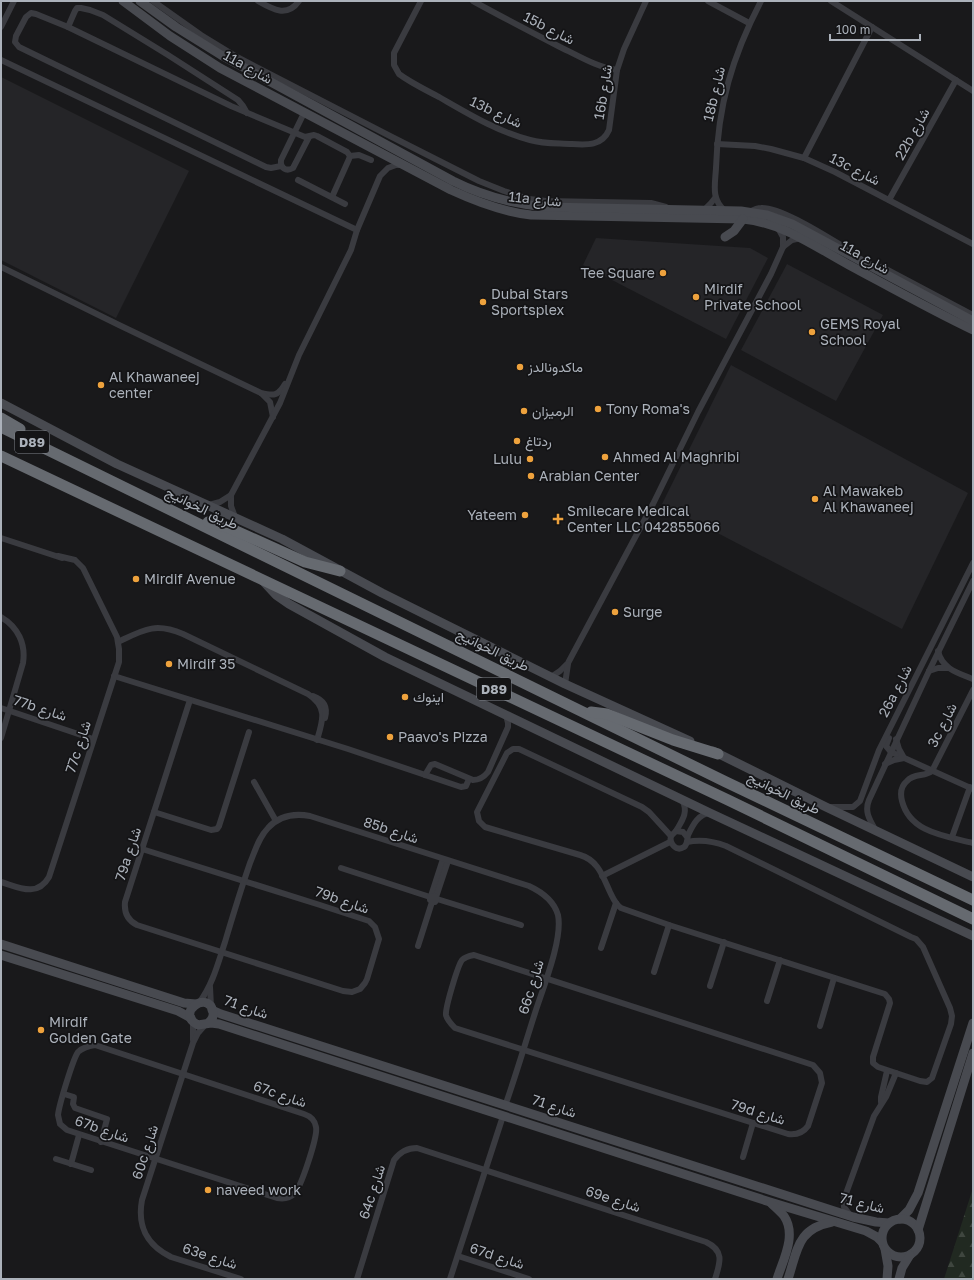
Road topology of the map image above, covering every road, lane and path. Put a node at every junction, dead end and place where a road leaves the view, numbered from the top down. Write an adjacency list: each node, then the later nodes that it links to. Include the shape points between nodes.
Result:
1 (14, 1): 14 (street)
2 (123, 1): 21 (street, 11a شارع, via 186,47)
3 (140, 1): 22 (street, 11a شارع, via 215,52)
4 (153, 1): 19 (street, 11a شارع, via 219,46)
5 (258, 1): 6 (street, via 278,11 293,8)
6 (299, 1)
7 (421, 1): 29 (street, 13b شارع, via 394,53 394,65 399,74 469,114 516,136 542,142 586,145)
8 (473, 1): 18 (street, 15b شارع, via 593,63)
9 (646, 1): 18 (street, 16b شارع)
10 (708, 1): 13 (street)
11 (761, 1): 13 (street, 18b شارع)
12 (832, 1): 16 (street)
13 (749, 23): 30 (street, 18b شارع, via 725,90)
14 (1, 27)
15 (68, 27): 25 (street); 25 (street, via 77,8 100,14 238,100); 37 (street, via 31,13 26,17 16,36 16,42 19,47 266,167)
16 (872, 27): 20 (street); 33 (street)
17 (1, 60): 49 (street)
18 (617, 70): 29 (street, 16b شارع, via 609,130)
19 (282, 80): 22 (street); 43 (street, 11a شارع, via 472,177 512,194 551,201 651,203)
20 (956, 80): 23 (street); 41 (street, 22b شارع)
21 (259, 89): 24 (street, 11a شارع); 27 (street, via 275,92 357,136)
22 (287, 90): 27 (street, 11a شارع)
23 (973, 91)
24 (304, 112): 26 (street); 31 (street, 11a شارع)
25 (247, 113): 26 (street)
26 (294, 133): 28 (street); 37 (street, via 280,160)
27 (366, 133): 35 (street, 11a شارع)
28 (309, 137): 32 (street, via 318,136); 37 (street, via 292,168 288,170)
29 (601, 141)
30 (717, 144): 33 (street, 13c شارع, via 755,146); 40 (street, 18b شارع)
31 (376, 150): 35 (street, via 384,147 406,159); 36 (street, 11a شارع)
32 (350, 156): 34 (street, via 359,155); 39 (street)
33 (804, 158): 41 (street, 13c شارع)
34 (371, 160)
35 (420, 162): 43 (street, 11a شارع, via 474,191 519,204)
36 (403, 165): 47 (street, 11a شارع, via 475,200 521,214); 49 (street, via 392,166 380,176)
37 (281, 166)
38 (298, 180): 39 (street)
39 (332, 197): 42 (street)
40 (715, 198): 44 (street); 45 (street)
41 (889, 200): 52 (street, 13c شارع)
42 (345, 204)
43 (671, 210): 44 (street, 11a شارع)
44 (703, 210): 45 (street, 11a شارع)
45 (724, 211): 46 (street, 11a شارع)
46 (750, 212): 55 (street, via 763,208 788,216); 56 (street, 11a شارع, via 792,224)
47 (743, 219): 48 (street, 11a شارع); 50 (street)
48 (775, 226): 51 (street, 11a شارع); 53 (street, via 782,234)
49 (357, 230): 58 (street, via 348,257)
50 (725, 238)
51 (803, 238): 53 (street, via 792,240); 57 (street, 11a شارع)
52 (973, 244)
53 (783, 247): 78 (street, via 653,504)
54 (1, 267): 59 (street)
55 (973, 315)
56 (973, 321)
57 (973, 330)
58 (289, 380): 59 (street, via 273,396); 62 (street)
59 (261, 393): 62 (street, via 270,402)
60 (1, 403): 67 (street, via 111,461)
61 (1, 418): 65 (highway)
62 (273, 418): 66 (street)
63 (1, 427): 65 (highway, طريق الخوانيج / D89)
64 (1, 457): 73 (highway, D89)
65 (62, 457): 69 (highway, طريق الخوانيج / D89)
66 (231, 494): 67 (street, via 220,502); 68 (street, via 231,506)
67 (208, 505): 68 (street)
68 (235, 517): 72 (street, via 329,563)
69 (193, 520): 72 (highway, via 226,527 305,562); 89 (highway, طريق الخوانيج / D89)
70 (1, 538): 76 (street, 77c شارع, via 58,556 74,564 86,575 115,631)
71 (973, 563): 91 (street, 26a شارع)
72 (340, 571): 82 (street)
73 (260, 579): 90 (street, via 276,595 302,612 385,657); 128 (highway, D89)
74 (973, 581): 77 (street, 26a شارع)
75 (1, 617): 88 (street, via 11,624 20,636 24,649 23,664)
76 (118, 642): 81 (street, 77c شارع, via 118,662); 96 (street, via 149,629 168,628 318,697 325,705 326,715)
77 (938, 651): 79 (street, via 942,662); 80 (street, 26a شارع)
78 (568, 663): 82 (street); 84 (street)
79 (948, 668): 80 (street); 83 (street)
80 (929, 671): 95 (street, 26a شارع)
81 (114, 676): 86 (street); 94 (street, 77c شارع)
82 (551, 677): 84 (street)
83 (973, 679)
84 (565, 684): 98 (street)
85 (973, 690): 101 (street, 3c شارع)
86 (190, 700): 96 (street); 108 (street, 79a شارع)
87 (1, 708): 88 (street, 77b شارع)
88 (10, 711): 93 (street); 94 (street, 77b شارع)
89 (587, 713): 98 (highway, via 607,714 673,740); 126 (highway, طريق الخوانيج / D89)
90 (506, 715): 103 (street, via 506,731 488,772 480,779); 106 (street)
91 (895, 718): 97 (street, via 887,743); 107 (street, 26a شارع, via 879,750 860,801 853,806)
92 (249, 732): 108 (street, via 217,829 211,830)
93 (1, 738)
94 (93, 739): 123 (street, 77c شارع, via 46,882 32,890)
95 (896, 739): 97 (street, 26a شارع); 99 (street)
96 (317, 740): 102 (street)
97 (890, 752): 99 (street); 100 (street, 26a شارع)
98 (718, 754): 107 (street)
99 (904, 758): 100 (street); 101 (street)
100 (885, 764): 112 (street, 26a شارع, via 866,808)
101 (932, 771): 105 (street); 113 (street, via 915,775 907,781 901,793 903,806 910,818 920,827)
102 (425, 775): 103 (street, via 463,787); 103 (street, via 431,765 435,764)
103 (469, 778)
104 (254, 782): 110 (street)
105 (971, 788): 113 (street)
106 (682, 799): 109 (street); 111 (street, via 686,808 684,822)
107 (826, 808): 112 (street)
108 (154, 812): 117 (street, 79a شارع)
109 (710, 813): 115 (street, via 699,817); 131 (street)
110 (276, 821): 118 (street, 85b شارع, via 289,816 310,816); 122 (street, 85b شارع, via 266,829 257,845)
111 (678, 831): 114 (street); 115 (street, via 685,833)
112 (878, 832): 121 (street)
113 (952, 837): 116 (street)
114 (670, 839): 115 (street, via 673,846 679,848 684,846); 120 (street); 120 (street, via 642,807 522,750 510,751 478,810 480,824 584,856 594,862)
115 (687, 839): 157 (street, via 705,840 726,846 911,936 920,943 950,1008 951,1024 929,1080 923,1082)
116 (973, 843)
117 (142, 849): 122 (street, 79b شارع); 138 (street, 79a شارع, via 124,907 128,918 137,925)
118 (445, 860): 124 (street, 85b شارع); 125 (street)
119 (341, 868): 125 (street)
120 (602, 876): 127 (street)
121 (973, 877)
122 (244, 881): 138 (street); 138 (street, 79b شارع, via 369,921 375,927 378,944 365,983 356,991 348,992)
123 (1, 882)
124 (529, 886): 142 (street, 66c شارع, via 538,890 553,905 559,924)
125 (433, 898): 129 (street); 136 (street)
126 (973, 900)
127 (616, 903): 130 (street); 137 (street)
128 (973, 919)
129 (521, 925)
130 (669, 925): 133 (street); 141 (street)
131 (958, 929): 132 (street); 134 (street)
132 (973, 936)
133 (724, 942): 140 (street); 145 (street)
134 (973, 943)
135 (1, 944): 147 (street, via 184,1003)
136 (418, 946)
137 (601, 948)
138 (221, 953): 144 (street)
139 (1, 955): 149 (street, via 178,1011)
140 (780, 960): 143 (street); 146 (street)
141 (654, 972)
142 (547, 978): 154 (street, 66c شارع); 154 (street, 79d شارع, via 474,955 466,957 459,967 446,1010 451,1024 460,1030); 164 (street, 79d شارع, via 816,1067 821,1076 821,1086 810,1123 804,1131 791,1134)
143 (834, 978): 152 (street); 156 (street, via 888,997 890,1003 872,1060 875,1066)
144 (210, 986): 147 (street); 148 (street)
145 (710, 986)
146 (767, 1002)
147 (197, 1003): 148 (street, via 205,1003); 149 (street, via 191,1009)
148 (212, 1008): 151 (street, via 212,1018); 161 (street, شارع 71, via 221,1014)
149 (192, 1020): 151 (street, via 198,1025); 153 (street, 60c شارع)
150 (973, 1023): 177 (street, via 918,1193 909,1210)
151 (207, 1024): 153 (street, 60c شارع, via 198,1033); 162 (street, شارع 71, via 219,1024)
152 (820, 1026)
153 (193, 1044): 158 (street, 60c شارع)
154 (524, 1049): 161 (street, 66c شارع); 164 (street, 79d شارع)
155 (973, 1053): 180 (street)
156 (887, 1071): 157 (street); 160 (street)
157 (896, 1073): 160 (street)
158 (183, 1074): 159 (street, 67b شارع, via 100,1046 90,1046 81,1050 74,1058); 169 (street, 60c شارع); 169 (street, 67c شارع, via 311,1117 317,1131 306,1168 298,1191 283,1199)
159 (64, 1094): 165 (street, 67b شارع, via 58,1119 67,1130); 166 (street, via 74,1097 75,1108 107,1119)
160 (881, 1103): 173 (street)
161 (505, 1106): 163 (street, شارع 71)
162 (503, 1116): 163 (street, via 511,1114 546,1124); 172 (street); 174 (street, شارع 71)
163 (549, 1119): 175 (street, شارع 71)
164 (753, 1123): 167 (street)
165 (80, 1135): 166 (street, 67b شارع); 170 (street)
166 (101, 1142): 169 (street, 67b شارع)
167 (743, 1158)
168 (56, 1159): 170 (street)
169 (155, 1159): 184 (street, 60c شارع, via 142,1200 140,1217 150,1242)
170 (71, 1164): 171 (street)
171 (91, 1170)
172 (485, 1170): 183 (street); 186 (street, 64c شارع, via 422,1149 412,1148 402,1152 394,1160); 189 (street, 69e شارع, via 706,1242 716,1248 720,1259)
173 (844, 1199): 175 (street); 176 (street, via 846,1211)
174 (770, 1202): 178 (street, شارع 71); 190 (street, via 784,1217 790,1230)
175 (828, 1209): 176 (street, شارع 71)
176 (853, 1217): 179 (street, شارع 71)
177 (900, 1219): 179 (street); 180 (street, via 910,1222)
178 (833, 1221): 181 (street, شارع 71, via 866,1231 877,1237); 191 (street, via 815,1226 805,1236 798,1248)
179 (889, 1223): 181 (street, via 883,1232)
180 (918, 1230): 182 (street, via 919,1244)
181 (884, 1245): 182 (street, via 891,1254 898,1257); 192 (street, via 888,1266)
182 (910, 1255): 193 (street)
183 (458, 1256): 187 (street); 188 (street, 67d شارع)
184 (172, 1257): 185 (street, 63e شارع)
185 (240, 1279)
186 (357, 1279)
187 (450, 1279)
188 (529, 1279)
189 (715, 1279)
190 (777, 1279)
191 (788, 1279)
192 (887, 1279)
193 (899, 1279)

